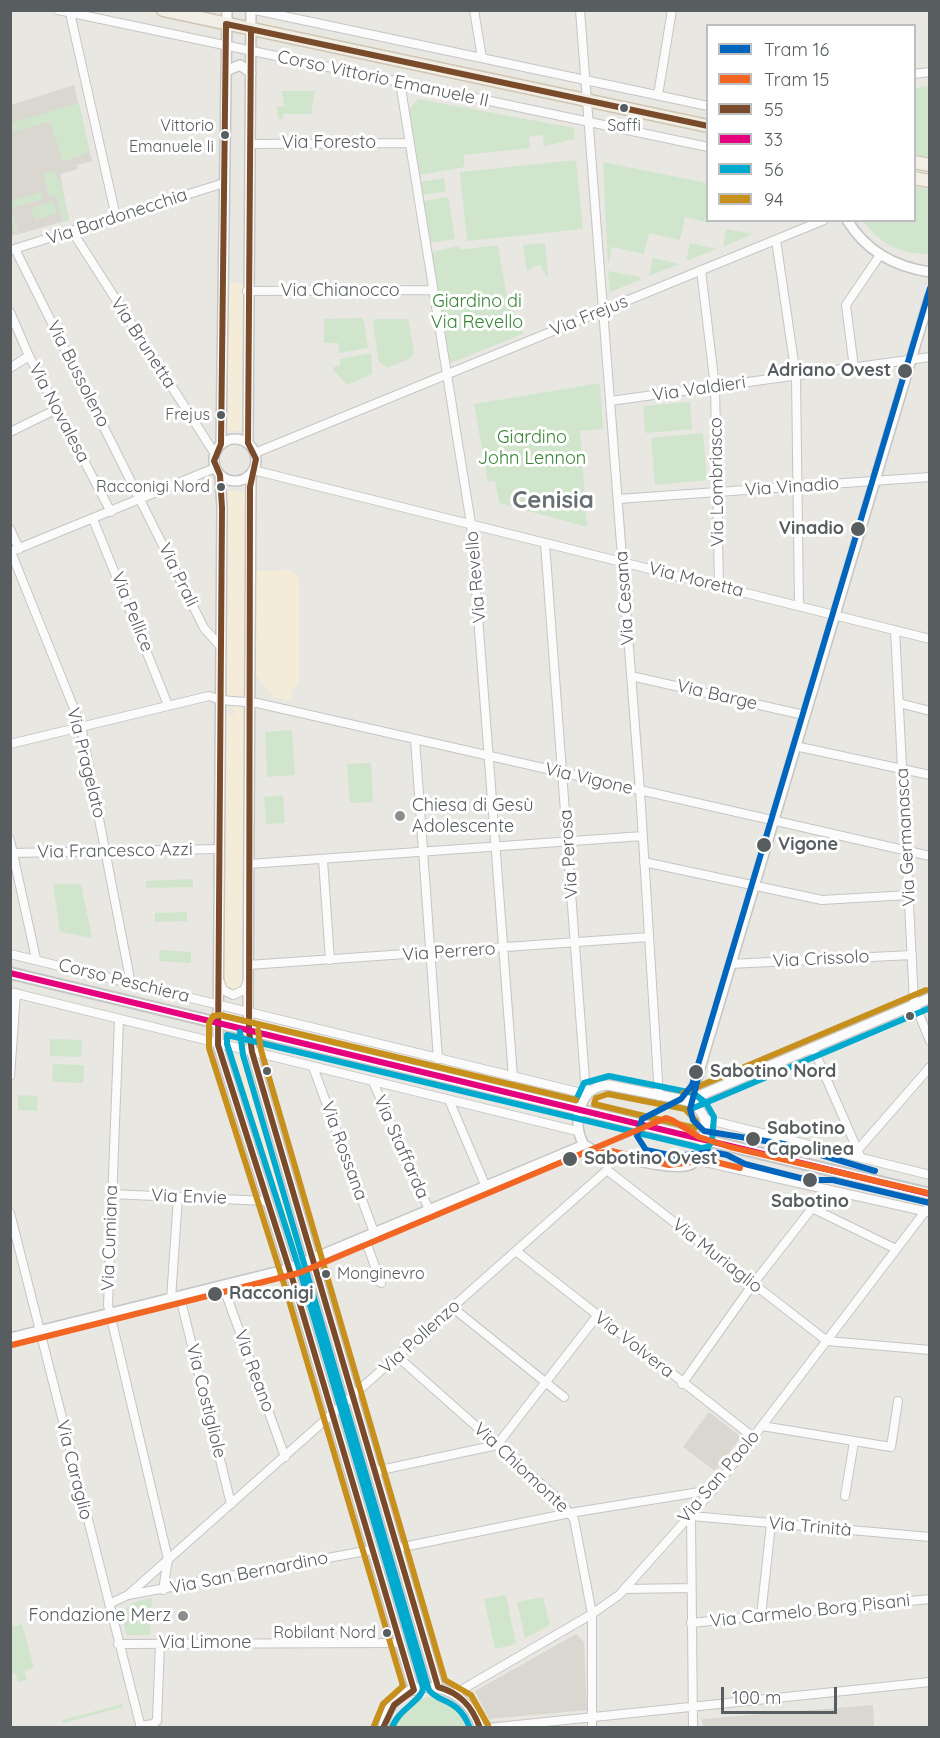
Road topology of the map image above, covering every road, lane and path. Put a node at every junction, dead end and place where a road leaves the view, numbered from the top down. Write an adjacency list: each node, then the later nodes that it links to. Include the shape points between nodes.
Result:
1 (58, 10): 8 (street, Corso Vittorio Emanuele II)
2 (163, 10): 9 (main road, Corso Vittorio Emanuele II)
3 (227, 10): 9 (street)
4 (253, 10): 10 (street); 13 (street)
5 (474, 10): 13 (street)
6 (580, 10): 16 (street, Via Cesana)
7 (672, 10): 18 (street)
8 (70, 13): 11 (street, Corso Vittorio Emanuele II); 27 (street)
9 (226, 24): 10 (main road, Corso Vittorio Emanuele II); 11 (street)
10 (251, 29): 12 (street); 19 (main road, Corso Vittorio Emanuele II)
11 (226, 46): 12 (street, Corso Vittorio Emanuele II); 14 (street)
12 (251, 51): 15 (street); 17 (street, Corso Vittorio Emanuele II)
13 (482, 58): 16 (street)
14 (226, 70): 15 (street, via 240,65); 26 (street)
15 (251, 73): 24 (street)
16 (584, 80): 18 (street); 19 (street, Via Cesana)
17 (400, 82): 21 (street, Corso Vittorio Emanuele II); 23 (street, Via Revello)
18 (658, 95): 20 (street)
19 (587, 100): 21 (street, Via Cesana); 22 (main road, Corso Vittorio Emanuele II)
20 (706, 106)
21 (589, 122): 25 (street, Corso Vittorio Emanuele II); 39 (street, Via Cesana)
22 (706, 126)
23 (408, 142): 24 (street, Via Foresto); 36 (street, Via Revello)
24 (251, 144): 37 (street)
25 (706, 147)
26 (224, 183): 27 (street, Via Bardonecchia); 53 (street)
27 (116, 217): 30 (street, Via Bardonecchia)
28 (819, 222): 31 (street, Via Frejus)
29 (848, 222): 33 (street)
30 (72, 231): 32 (street, Via Bardonecchia); 55 (street, Via Brunetta)
31 (776, 240): 34 (street, Via Frejus); 47 (street)
32 (13, 250): 62 (street, Via Bussoleno)
33 (880, 255): 35 (street, via 909,269); 45 (street, via 846,305)
34 (701, 270): 39 (street, Via Frejus); 48 (street, Via Lombriasco)
35 (930, 272)
36 (433, 290): 37 (street, Via Chianocco); 46 (street, Via Revello)
37 (248, 291): 52 (street)
38 (930, 296): 43 (street)
39 (603, 310): 46 (street, Via Frejus); 49 (street, Via Cesana)
40 (10, 312): 41 (street, Via Novalesa)
41 (29, 356): 44 (street); 50 (street, Via Novalesa)
42 (930, 357): 43 (street, Via Valdieri)
43 (911, 359): 45 (street, Via Valdieri); 59 (street)
44 (10, 368)
45 (854, 368): 47 (street, Via Valdieri)
46 (446, 375): 54 (street, Via Frejus); 66 (street, Via Revello)
47 (796, 376): 48 (street, Via Valdieri); 60 (street)
48 (715, 387): 49 (street, Via Valdieri); 61 (street, Via Lombriasco)
49 (610, 401): 63 (street, Via Cesana)
50 (57, 409): 51 (street); 64 (street, Via Novalesa)
51 (10, 432)
52 (248, 443): 53 (street, via 234,439); 54 (street)
53 (221, 444): 55 (street)
54 (255, 453): 57 (street)
55 (215, 454): 56 (street)
56 (218, 472): 57 (street, via 237,481); 62 (street); 76 (street)
57 (252, 472): 66 (street, Via Moretta); 79 (street)
58 (930, 477): 59 (street, Via Vinadio)
59 (874, 482): 60 (street, Via Vinadio); 73 (street)
60 (796, 487): 61 (street, Via Vinadio); 72 (street)
61 (716, 492): 63 (street, Via Vinadio); 71 (street, Via Lombriasco)
62 (141, 499): 64 (street); 76 (street, Via Prali, via 204,628)
63 (618, 499): 70 (street, Via Cesana)
64 (111, 512): 65 (street)
65 (93, 519): 69 (street); 81 (street, Via Pellice)
66 (471, 524): 68 (street, Via Moretta); 88 (street, Via Revello)
67 (10, 530): 69 (street, Via Pragelato)
68 (545, 543): 70 (street, Via Moretta); 90 (street, Via Perosa)
69 (14, 551): 84 (street, Via Pragelato)
70 (623, 562): 71 (street, Via Moretta); 77 (street, Via Cesana)
71 (719, 586): 72 (street, Via Moretta)
72 (799, 606): 73 (street, Via Moretta)
73 (834, 615): 74 (street, Via Moretta); 83 (street)
74 (895, 630): 75 (street, Via Moretta); 80 (street, Via Germanasca)
75 (930, 639)
76 (221, 646): 78 (street)
77 (631, 676): 83 (street, Via Barge); 92 (street, Via Cesana)
78 (221, 700): 79 (street, Via Vigone); 81 (street, Via Vigone, via 204,696); 98 (street)
79 (249, 702): 85 (street, Via Vigone); 106 (street)
80 (899, 703): 82 (street); 89 (street, Via Germanasca)
81 (168, 705): 84 (street, Via Vigone)
82 (930, 711)
83 (804, 715): 87 (street)
84 (81, 726): 86 (street, Via Vigone); 99 (street, Via Pragelato)
85 (415, 739): 88 (street, Via Vigone); 102 (street)
86 (10, 744)
87 (795, 746): 89 (street); 93 (street)
88 (490, 756): 90 (street, Via Vigone); 97 (street, Via Revello)
89 (903, 769): 91 (street); 100 (street, Via Germanasca)
90 (562, 772): 92 (street, Via Vigone); 96 (street, Via Perosa)
91 (930, 775)
92 (640, 791): 93 (street, Via Vigone); 94 (street, Via Cesana)
93 (773, 820): 100 (street, Via Vigone); 107 (street)
94 (643, 836): 96 (street); 105 (street, Via Cesana)
95 (10, 840): 101 (street)
96 (569, 842): 97 (street); 110 (street, Via Perosa)
97 (496, 847): 102 (street); 111 (street, Via Revello)
98 (220, 849): 99 (street, Via Francesco Azzi); 120 (street)
99 (107, 852): 101 (street, Via Francesco Azzi); 122 (street, Via Pragelato)
100 (907, 852): 103 (street, Via Vigone); 108 (street, Via Germanasca)
101 (12, 853): 115 (street)
102 (424, 853): 104 (street); 112 (street)
103 (930, 856)
104 (323, 860): 106 (street); 116 (street)
105 (644, 862): 107 (street); 109 (street, Via Cesana)
106 (249, 864): 118 (street)
107 (754, 886): 108 (street, via 822,900); 117 (street)
108 (909, 895): 114 (street, Via Germanasca)
109 (649, 937): 110 (street, Via Perrero); 142 (street, Via Cesana)
110 (575, 942): 111 (street, Via Perrero); 141 (street, Via Perosa)
111 (503, 948): 112 (street, Via Perrero); 139 (street, Via Revello)
112 (430, 953): 116 (street, Via Perrero); 135 (street)
113 (10, 954): 115 (street, Corso Peschiera)
114 (912, 955): 117 (street, Via Crissolo); 126 (street, Via Germanasca)
115 (36, 959): 122 (street, Corso Peschiera)
116 (330, 960): 118 (street, Via Perrero)
117 (730, 964): 144 (street)
118 (248, 965): 121 (street)
119 (10, 973): 129 (main road, Corso Peschiera)
120 (219, 980): 121 (street, via 223,990 233,995 244,990); 125 (street)
121 (248, 981): 127 (street)
122 (132, 984): 125 (street, Corso Peschiera)
123 (13, 993): 128 (street, Corso Peschiera); 138 (street)
124 (930, 998): 126 (street)
125 (219, 1004): 127 (street, Corso Peschiera); 129 (street)
126 (915, 1004): 131 (street, Via Germanasca); 133 (street)
127 (248, 1012): 130 (street); 135 (street, Corso Peschiera)
128 (119, 1019): 132 (street, Corso Peschiera); 157 (street, Via Cumiana)
129 (218, 1023): 130 (main road, Corso Peschiera); 132 (street)
130 (249, 1031): 134 (street); 145 (main road, Corso Peschiera)
131 (930, 1041)
132 (218, 1045): 134 (street, Corso Peschiera); 160 (street)
133 (813, 1048): 144 (street); 151 (street)
134 (252, 1052): 136 (street, Corso Peschiera); 169 (street)
135 (438, 1059): 139 (street, Corso Peschiera)
136 (313, 1067): 140 (street, Corso Peschiera); 165 (street, Via Rossana)
137 (930, 1067): 151 (street)
138 (10, 1076)
139 (513, 1077): 141 (street, Corso Peschiera)
140 (373, 1082): 143 (street, Corso Peschiera); 163 (street, Via Staffarda)
141 (586, 1094): 142 (street, via 608,1085); 145 (street)
142 (659, 1096): 144 (street)
143 (448, 1100): 147 (street, Corso Peschiera); 155 (street)
144 (687, 1101): 146 (street)
145 (581, 1110): 147 (street); 148 (main road, Corso Peschiera)
146 (705, 1119): 148 (street); 151 (street)
147 (578, 1131): 149 (street)
148 (703, 1139): 152 (street); 158 (main road, Corso Peschiera)
149 (584, 1145): 150 (street); 155 (street)
150 (611, 1154): 152 (street, via 677,1168); 153 (street)
151 (857, 1155): 154 (street)
152 (696, 1160): 156 (street)
153 (607, 1170): 168 (street, Via Pollenzo); 172 (street, Via Muriaglio)
154 (930, 1175)
155 (486, 1187): 163 (street)
156 (827, 1189): 161 (street); 162 (street)
157 (111, 1194): 159 (street, Via Envie); 176 (street, Via Cumiana)
158 (930, 1194)
159 (178, 1197): 160 (street, Via Envie); 174 (street, Via Costigliole)
160 (266, 1201): 170 (street)
161 (812, 1208): 167 (street); 172 (street)
162 (928, 1209): 167 (street, Via San Paolo)
163 (430, 1212): 165 (street)
164 (10, 1213): 178 (street, Via Caraglio)
165 (375, 1235): 166 (street)
166 (365, 1239): 169 (street); 171 (street)
167 (896, 1249): 180 (street, Via San Paolo)
168 (516, 1251): 175 (street, Via Pollenzo); 177 (street, Via Volvera)
169 (314, 1260): 170 (street); 185 (street)
170 (288, 1269): 173 (street); 188 (street)
171 (381, 1283)
172 (753, 1284): 180 (street, Via Muriaglio); 184 (street)
173 (223, 1286): 174 (street); 193 (street, Via Reano)
174 (176, 1298): 176 (street); 197 (street, Via Costigliole)
175 (453, 1308): 182 (street, Via Pollenzo); 183 (street)
176 (110, 1314): 178 (street); 204 (street, Via Cumiana)
177 (597, 1316): 183 (street); 184 (street, Via Volvera)
178 (39, 1331): 179 (street); 210 (street, Via Caraglio)
179 (10, 1338)
180 (827, 1341): 181 (street); 189 (street, Via San Paolo)
181 (930, 1350)
182 (399, 1357): 185 (street, Via Pollenzo); 192 (street, Via Chiomonte)
183 (546, 1384): 186 (street); 192 (street)
184 (682, 1384): 190 (street, Via Volvera)
185 (353, 1396): 188 (street, Via Pollenzo); 194 (street)
186 (564, 1397)
187 (898, 1401): 191 (street, via 891,1447)
188 (333, 1414): 193 (street, Via Pollenzo); 203 (street)
189 (762, 1426): 190 (street, Via San Paolo); 191 (street)
190 (753, 1437): 195 (street, Via San Paolo)
191 (854, 1442): 196 (street)
192 (496, 1445): 194 (street); 198 (street, Via Chiomonte)
193 (285, 1457): 197 (street, Via Pollenzo)
194 (376, 1471): 202 (street)
195 (713, 1490): 198 (street); 199 (street, Via San Paolo)
196 (845, 1496)
197 (231, 1504): 204 (street, Via Pollenzo)
198 (570, 1513): 202 (street); 211 (street, Via Chiomonte)
199 (691, 1516): 200 (street, Via Trinità); 205 (street); 206 (street, Via San Paolo, via 676,1528)
200 (771, 1524): 201 (street, Via Trinità); 212 (street)
201 (930, 1537)
202 (398, 1548): 218 (street)
203 (371, 1550): 207 (street, Via San Bernardino); 215 (street)
204 (168, 1558): 207 (street); 208 (street, Via Pollenzo)
205 (691, 1588): 206 (street); 213 (street)
206 (625, 1589): 211 (street, Via San Paolo)
207 (164, 1590): 208 (street, Via San Bernardino)
208 (128, 1595): 210 (street, Via Pollenzo)
209 (930, 1599): 212 (street, Via Carmelo Borg Pisani)
210 (110, 1604): 216 (street, Via Caraglio)
211 (592, 1614): 220 (street, Via San Paolo); 222 (street, Via Chiomonte)
212 (760, 1616): 213 (street, Via Carmelo Borg Pisani)
213 (691, 1623): 221 (street)
214 (160, 1643): 215 (street, Via Limone); 216 (street, Via Limone); 223 (street, via 157,1720)
215 (399, 1643): 219 (street)
216 (118, 1644): 223 (street, Via Caraglio)
217 (930, 1682): 221 (street)
218 (438, 1687): 219 (street); 220 (street)
219 (414, 1690): 224 (street, via 400,1697 390,1709)
220 (456, 1693): 225 (street, via 476,1714)
221 (692, 1706): 222 (street); 228 (street)
222 (592, 1717): 226 (street); 227 (street, Via Chiomonte)
223 (141, 1727)
224 (383, 1728)
225 (480, 1728)
226 (488, 1728)
227 (592, 1728)
228 (693, 1728)

